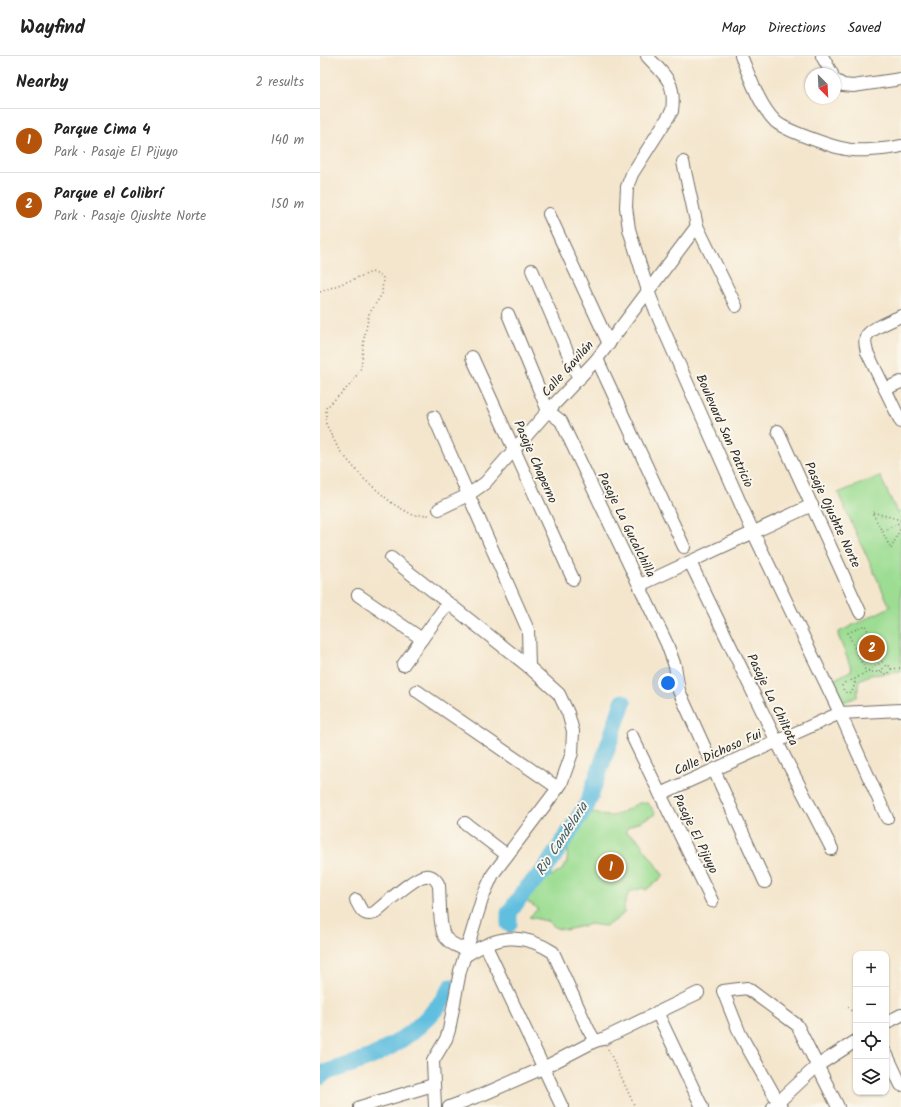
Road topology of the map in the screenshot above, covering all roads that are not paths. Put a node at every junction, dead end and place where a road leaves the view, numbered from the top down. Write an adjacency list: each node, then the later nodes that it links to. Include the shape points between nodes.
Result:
1 (647, 56): 12 (street, Boulevard San Patricio, via 666,77 674,98 672,111 632,174 627,187 629,230)
2 (740, 56): 7 (street, via 766,110 786,129 847,150)
3 (822, 56): 4 (street)
4 (829, 68)
5 (901, 79): 6 (street, via 853,86)
6 (841, 84)
7 (901, 146)
8 (683, 162): 10 (street)
9 (549, 214): 16 (street)
10 (697, 226): 12 (street, Calle Gavilán); 13 (street)
11 (532, 270): 19 (street)
12 (648, 291): 16 (street, Calle Gavilán); 30 (street, Boulevard San Patricio)
13 (736, 306)
14 (508, 314): 22 (street, Pasaje La Gucalchilla)
15 (901, 316): 21 (street, via 870,332 866,337 865,344)
16 (609, 344): 18 (street, Calle Gavilán)
17 (472, 357): 26 (street, Pasaje Chaperno)
18 (597, 359): 19 (street, Calle Gavilán); 31 (street)
19 (579, 379): 22 (street, Calle Gavilán)
20 (901, 382): 21 (street)
21 (885, 389): 24 (street)
22 (548, 411): 26 (street, Calle Gavilán); 35 (street, Pasaje La Gucalchilla, via 561,422)
23 (434, 417): 27 (street)
24 (901, 422)
25 (778, 431): 28 (street, Pasaje Ojushte Norte)
26 (514, 449): 27 (street, Calle Gavilán, via 485,483); 34 (street, Pasaje Chaperno)
27 (468, 495): 29 (street, Calle Gavilán); 41 (street, via 528,630)
28 (812, 505): 30 (street); 38 (street, Pasaje Ojushte Norte)
29 (439, 509)
30 (753, 532): 33 (street); 44 (street, Boulevard San Patricio)
31 (684, 547)
32 (390, 558): 37 (street)
33 (690, 562): 35 (street); 46 (street, Pasaje La Chiltota)
34 (573, 579)
35 (640, 585): 47 (street, Pasaje La Gucalchilla, via 667,644 675,666 679,691)
36 (358, 595): 39 (street)
37 (448, 603): 39 (street); 41 (street)
38 (860, 612)
39 (422, 639): 40 (street)
40 (403, 665)
41 (529, 667): 49 (street, via 559,694 573,731 572,753)
42 (417, 692): 49 (street)
43 (901, 710): 44 (street, Calle Dichoso Fui)
44 (840, 713): 46 (street, Calle Dichoso Fui); 51 (street, Boulevard San Patricio)
45 (632, 736): 50 (street, Pasaje El Pijuyo)
46 (777, 742): 48 (street, Calle Dichoso Fui); 53 (street, Pasaje La Chiltota)
47 (708, 755)
48 (714, 770): 50 (street, Calle Dichoso Fui); 55 (street)
49 (558, 788): 54 (street)
50 (660, 794): 57 (street, Pasaje El Pijuyo)
51 (887, 818)
52 (465, 823): 54 (street)
53 (832, 849)
54 (508, 855): 59 (street, via 493,874 483,896)
55 (766, 882)
56 (356, 900): 59 (street, via 362,911 369,915 416,880 426,876 433,877 439,886 444,936)
57 (712, 901)
58 (486, 946): 59 (street); 64 (street, via 505,938 521,938 542,945 553,952 588,1029); 68 (street)
59 (466, 953): 69 (street, via 449,1030 433,1062)
60 (698, 993): 61 (street)
61 (658, 1012): 64 (street); 76 (street)
62 (901, 1015): 63 (street)
63 (889, 1021)
64 (599, 1040): 68 (street)
65 (853, 1043): 67 (street)
66 (889, 1059): 70 (street)
67 (817, 1066): 71 (street); 71 (street, via 797,1025 747,988 723,991 740,1034); 77 (street)
68 (543, 1068): 74 (street); 75 (street)
69 (434, 1085): 72 (street); 73 (street)
70 (901, 1085)
71 (777, 1105)
72 (360, 1107)
73 (435, 1107)
74 (449, 1107)
75 (562, 1107)
76 (702, 1107)
77 (838, 1107)

